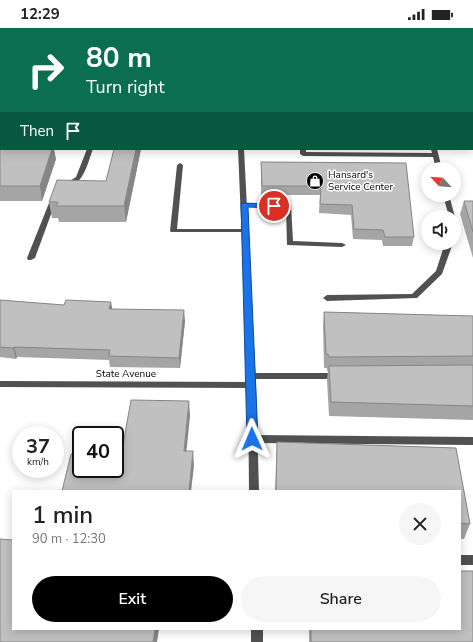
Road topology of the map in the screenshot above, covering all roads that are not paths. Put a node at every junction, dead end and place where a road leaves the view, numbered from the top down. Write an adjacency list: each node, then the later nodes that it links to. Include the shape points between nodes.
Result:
1 (90, 150): 11 (street, via 79,178 59,190)
2 (241, 150): 7 (street)
3 (303, 150): 4 (street, via 303,154)
4 (434, 152): 5 (street)
5 (437, 162)
6 (180, 165): 8 (street, via 173,231)
7 (244, 205): 8 (street); 9 (street, via 289,206 289,243)
8 (245, 231): 13 (street)
9 (342, 245)
10 (447, 250): 12 (street, via 439,272 414,296)
11 (31, 258)
12 (326, 298)
13 (251, 376): 14 (street); 16 (street)
14 (346, 376)
15 (0, 384): 16 (street, State Avenue)
16 (252, 385): 17 (street)
17 (252, 439): 18 (street); 19 (street)
18 (473, 441)
19 (254, 490)
20 (461, 560): 21 (street)
21 (473, 560)
22 (256, 630): 23 (street)
23 (257, 642)

